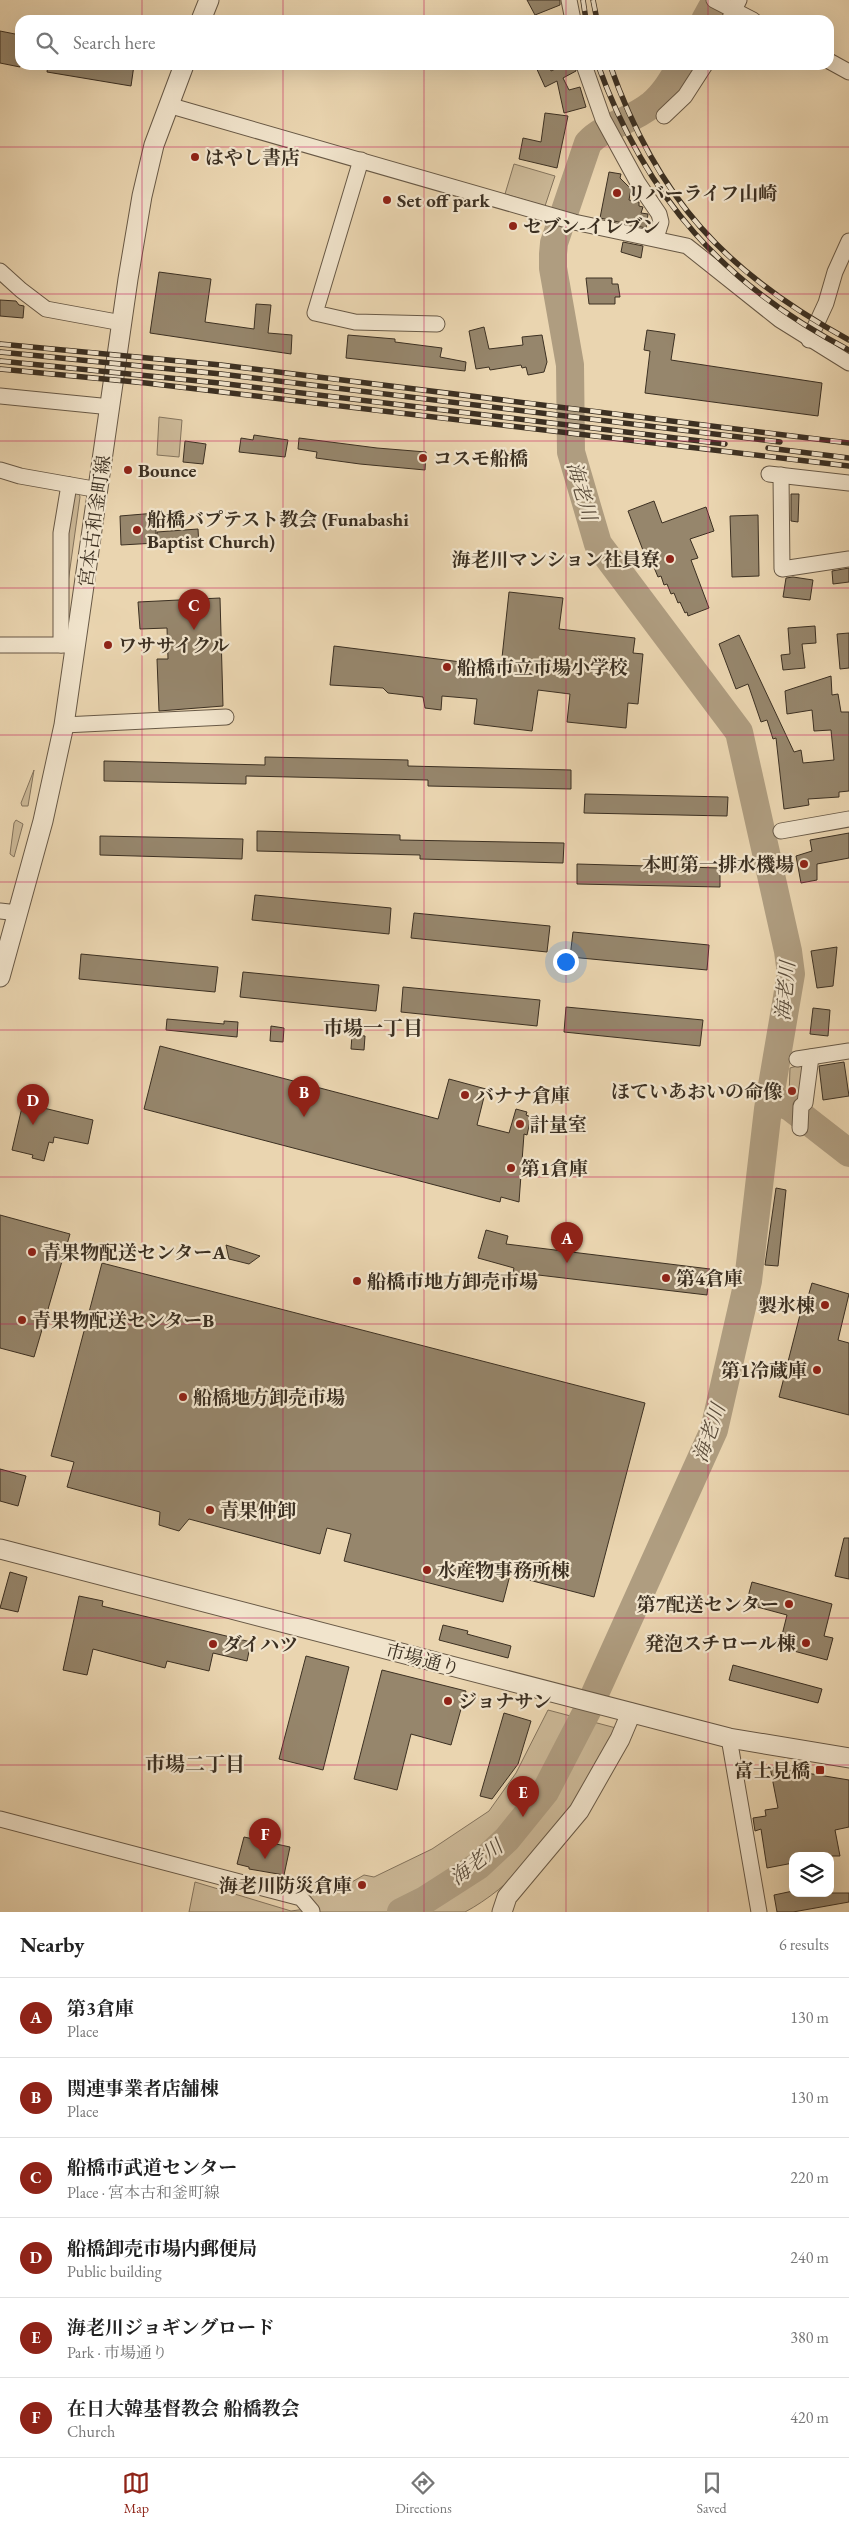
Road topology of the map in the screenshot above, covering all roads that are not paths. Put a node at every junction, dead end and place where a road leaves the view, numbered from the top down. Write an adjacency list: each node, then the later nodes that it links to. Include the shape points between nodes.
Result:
1 (209, 0): 4 (street)
2 (569, 0): 5 (street)
3 (729, 7): 6 (street)
4 (203, 15)
5 (572, 15)
6 (744, 15)
7 (834, 64): 11 (street)
8 (182, 70): 12 (street, 宮本古和釜町線)
9 (586, 70): 15 (street, via 615,143 660,214)
10 (702, 70): 13 (street, via 685,96)
11 (849, 72)
12 (168, 105): 14 (street); 18 (street, 宮本古和釜町線, via 142,196)
13 (664, 116)
14 (361, 160): 15 (street, via 574,222); 19 (street, via 315,314 355,322)
15 (656, 238): 20 (street, via 687,246)
16 (849, 241): 20 (street, via 841,254 826,303)
17 (0, 271): 18 (street, via 46,309)
18 (122, 323): 23 (street, 宮本古和釜町線)
19 (437, 324)
20 (809, 340): 21 (street)
21 (849, 363)
22 (0, 396): 23 (street)
23 (111, 408): 27 (street, 宮本古和釜町線)
24 (0, 470): 26 (street)
25 (849, 483): 28 (street, via 775,475 782,569)
26 (69, 485): 27 (street); 30 (street, via 61,533)
27 (99, 490): 30 (street, 宮本古和釜町線)
28 (849, 559)
29 (0, 645): 30 (street)
30 (69, 645): 32 (street, 宮本古和釜町線)
31 (226, 717): 32 (street)
32 (64, 725): 35 (street, 宮本古和釜町線, via 43,821)
33 (849, 819): 34 (street)
34 (781, 831)
35 (9, 912): 36 (street, 宮本古和釜町線)
36 (0, 977)
37 (849, 1050): 38 (street, via 804,1058 805,1102)
38 (800, 1126)
39 (0, 1549): 40 (street, 市場通り)
40 (631, 1713): 41 (street, 市場通り); 45 (street, via 579,1811 507,1897)
41 (729, 1738): 42 (street, 市場通り); 46 (street)
42 (849, 1758)
43 (0, 1819): 44 (street, via 301,1898)
44 (312, 1912)
45 (502, 1912)
46 (759, 1912)

